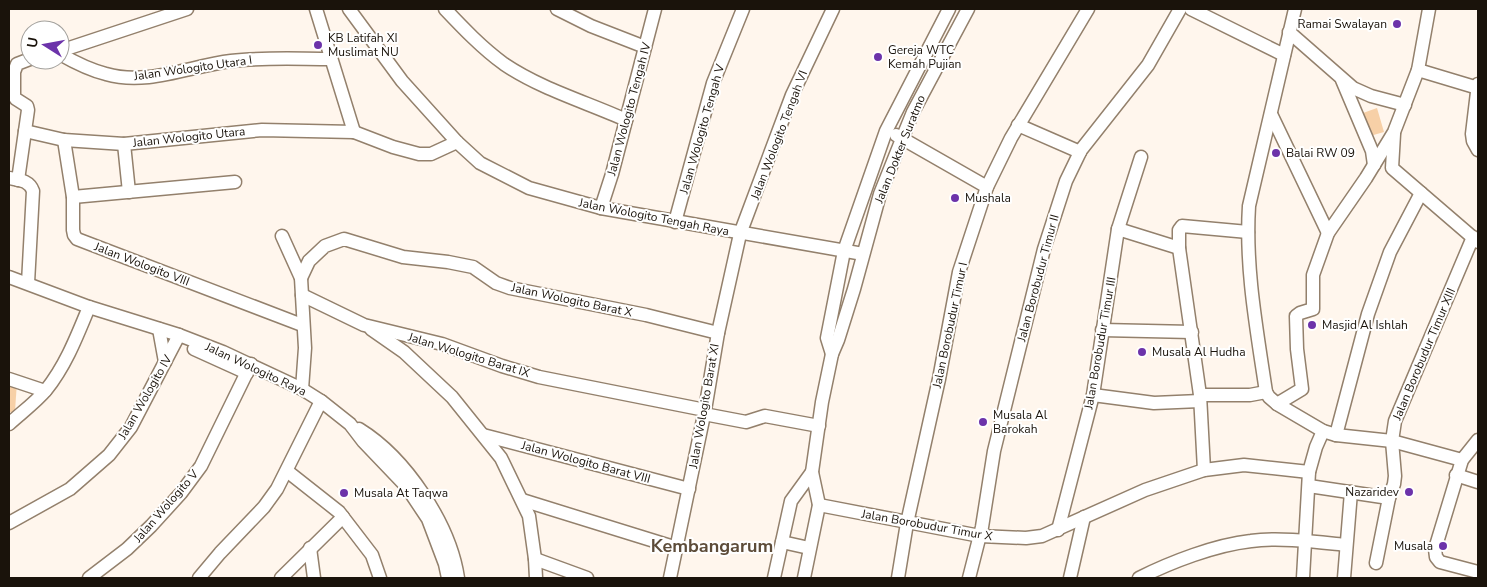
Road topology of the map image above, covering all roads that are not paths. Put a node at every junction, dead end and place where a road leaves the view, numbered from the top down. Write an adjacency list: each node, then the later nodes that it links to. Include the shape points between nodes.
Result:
1 (187, 9): 18 (street)
2 (316, 9): 21 (street)
3 (348, 9): 36 (street, Jalan Wologito Tengah Raya, via 402,81)
4 (445, 9): 28 (street, via 472,38 533,81)
5 (557, 9): 17 (street)
6 (655, 9): 17 (street, Jalan Wologito Tengah IV)
7 (743, 9): 51 (street, Jalan Wologito Tengah V, via 713,83)
8 (833, 9): 55 (street, Jalan Wologito Tengah VI, via 792,95)
9 (949, 9): 31 (street, Jalan Dokter Suratmo)
10 (968, 9): 34 (street, Jalan Dokter Suratmo)
11 (1088, 9): 29 (street, Jalan Borobudur Timur I)
12 (1180, 9): 39 (street, Jalan Borobudur Timur II, via 1148,65)
13 (1191, 9): 19 (street)
14 (1295, 9): 16 (street)
15 (1429, 9): 23 (street)
16 (1289, 32): 19 (street); 24 (street)
17 (645, 47): 28 (street, Jalan Wologito Tengah IV)
18 (70, 49)
19 (1284, 55): 27 (street)
20 (70, 59): 21 (street, Jalan Wologito Utara I, via 107,75 130,77 149,77 232,61)
21 (331, 60): 32 (street)
22 (20, 63): 30 (street, via 14,72 14,96 27,106)
23 (1418, 70): 25 (street); 26 (street)
24 (1341, 78): 26 (street, via 1371,96); 41 (street, via 1372,151)
25 (1478, 87): 38 (street, via 1472,134)
26 (1405, 104): 33 (street)
27 (1271, 114): 53 (street, via 1251,197); 54 (street)
28 (626, 120): 50 (street, Jalan Wologito Tengah IV)
29 (1018, 125): 39 (street); 46 (street, Jalan Borobudur Timur I)
30 (25, 131): 35 (street, Jalan Wologito Utara); 44 (street)
31 (886, 131): 34 (street); 59 (street, Jalan Dokter Suratmo)
32 (354, 132): 36 (street, Jalan Wologito Utara, via 419,154 431,154); 37 (street, Jalan Wologito Utara, via 262,130)
33 (1394, 132): 41 (street); 42 (street)
34 (902, 139): 46 (street); 60 (street, Jalan Dokter Suratmo, via 880,194)
35 (64, 140): 37 (street, Jalan Wologito Utara); 49 (street, Jalan Wologito VIII)
36 (457, 142): 50 (street, Jalan Wologito Tengah Raya, via 480,163 529,188)
37 (124, 144): 47 (street)
38 (1478, 150)
39 (1080, 152): 111 (street, Jalan Borobudur Timur II, via 1066,181 1044,249 994,451)
40 (1141, 157): 52 (street, Jalan Borobudur Timur III)
41 (1374, 165): 43 (street)
42 (1392, 168): 43 (street); 48 (street)
43 (1366, 178): 54 (street)
44 (13, 179): 63 (street, via 28,183 33,191)
45 (235, 182): 47 (street)
46 (987, 187): 108 (street, Jalan Borobudur Timur I, via 959,272)
47 (129, 192): 49 (street)
48 (1421, 193): 57 (street); 90 (street, via 1390,252 1368,314)
49 (73, 197): 66 (street, Jalan Wologito VIII, via 73,230 77,239)
50 (600, 208): 51 (street, Jalan Wologito Tengah Raya)
51 (675, 222): 55 (street, Jalan Wologito Tengah Raya)
52 (1118, 229): 58 (street); 68 (street, Jalan Borobudur Timur III)
53 (1248, 232): 58 (street, via 1182,226 1178,230); 79 (street)
54 (1328, 233): 83 (street, via 1313,275 1314,309 1296,316 1302,390)
55 (740, 234): 59 (street, Jalan Wologito Tengah Raya); 71 (street, Jalan Wologito Barat XI)
56 (282, 236): 62 (street)
57 (1476, 239): 92 (street, Jalan Borobudur Timur XIII, via 1395,421)
58 (1179, 248): 70 (street)
59 (844, 251): 60 (street, Jalan Wologito Tengah Raya); 73 (street, Jalan Dokter Suratmo, via 827,338)
60 (863, 254): 73 (street, Jalan Dokter Suratmo)
61 (9, 277): 63 (street, Jalan Wologito Raya)
62 (301, 278): 64 (street); 71 (street, Jalan Wologito Barat X, via 308,261 325,246 344,239 403,257 473,267 496,283 510,288)
63 (28, 283): 65 (street, Jalan Wologito Raya)
64 (302, 295): 66 (street); 67 (street, Jalan Wologito Barat IX)
65 (89, 307): 69 (street, Jalan Wologito Raya); 78 (street, via 59,372)
66 (302, 325): 77 (street, via 305,348)
67 (364, 325): 84 (street, Jalan Wologito Barat IX, via 442,344 539,377); 89 (street, via 404,352 452,397)
68 (1102, 330): 70 (street); 80 (street, Jalan Borobudur Timur III)
69 (160, 332): 72 (street, Jalan Wologito Raya); 74 (street)
70 (1192, 332): 81 (street)
71 (718, 333): 84 (street, Jalan Wologito Barat XI)
72 (178, 338): 74 (street, Jalan Wologito IV); 75 (street, Jalan Wologito Raya)
73 (832, 354): 87 (street, Jalan Dokter Suratmo)
74 (165, 362): 109 (street, Jalan Wologito IV, via 131,427 110,455 70,489)
75 (249, 368): 77 (street, Jalan Wologito Raya); 121 (street, Jalan Wologito V, via 201,466 186,486 127,549)
76 (9, 380): 78 (street)
77 (302, 389): 82 (street, Jalan Wologito Raya)
78 (45, 391): 85 (street)
79 (1266, 392): 81 (street); 83 (street)
80 (1093, 395): 81 (street, via 1154,403); 110 (street, Jalan Borobudur Timur III)
81 (1200, 398): 94 (street)
82 (321, 401): 86 (street, Jalan Wologito Raya); 95 (street)
83 (1277, 404): 88 (street)
84 (704, 412): 87 (street, Jalan Wologito Barat IX, via 746,422 765,416); 101 (street, Jalan Wologito Barat XI)
85 (9, 424)
86 (350, 424): 126 (street, Jalan Wologito Raya, via 406,486 428,519); 127 (street, via 380,443 434,510 456,560)
87 (819, 426): 96 (street, Jalan Dokter Suratmo)
88 (1323, 431): 90 (street); 97 (street)
89 (483, 435): 101 (street, Jalan Wologito Barat VIII); 104 (street, via 501,458)
90 (1336, 435): 92 (street)
91 (1478, 440): 93 (street)
92 (1392, 441): 93 (street); 103 (street, Jalan Borobudur Timur XIII, via 1395,476)
93 (1462, 460): 98 (street)
94 (1204, 470): 97 (street, Jalan Borobudur Timur X, via 1244,464); 107 (street, Jalan Borobudur Timur X, via 1145,490)
95 (287, 471): 106 (street); 122 (street, via 264,507)
96 (812, 472): 105 (street, Jalan Dokter Suratmo); 113 (street, Jalan Dokter Suratmo, via 791,501)
97 (1309, 472): 100 (street)
98 (1456, 476): 99 (street); 120 (street, via 1435,550 1436,557 1440,562)
99 (1478, 482)
100 (1308, 486): 102 (street); 112 (street)
101 (689, 489): 116 (street, Jalan Wologito Barat XI)
102 (1351, 492): 103 (street); 114 (street)
103 (1389, 498): 119 (street, Jalan Borobudur Timur XIII)
104 (522, 500): 116 (street); 118 (street, via 529,516)
105 (819, 505): 108 (street, Jalan Borobudur Timur X); 117 (street, Jalan Dokter Suratmo)
106 (343, 517): 115 (street); 125 (street, via 372,555)
107 (1084, 517): 110 (street, Jalan Borobudur Timur X); 135 (street)
108 (907, 523): 111 (street, Jalan Borobudur Timur X); 133 (street, Jalan Borobudur Timur I)
109 (9, 524)
110 (1058, 530): 111 (street, Jalan Borobudur Timur X, via 1026,538)
111 (980, 536): 134 (street, Jalan Borobudur Timur II)
112 (1304, 540): 114 (street); 136 (street, via 1252,540 1211,549); 137 (street)
113 (782, 542): 117 (street); 131 (street, Jalan Dokter Suratmo)
114 (1346, 545): 138 (street)
115 (310, 548): 123 (street); 124 (street)
116 (676, 548): 130 (street, Jalan Wologito Barat XI)
117 (809, 548): 132 (street, Jalan Dokter Suratmo)
118 (535, 559): 128 (street); 129 (street)
119 (1376, 563)
120 (1478, 572)
121 (89, 578)
122 (199, 578)
123 (281, 578)
124 (314, 578)
125 (380, 578)
126 (448, 578)
127 (458, 578)
128 (536, 578)
129 (587, 578)
130 (670, 578)
131 (774, 578)
132 (804, 578)
133 (898, 578)
134 (969, 578)
135 (1070, 578)
136 (1139, 578)
137 (1304, 578)
138 (1344, 578)

